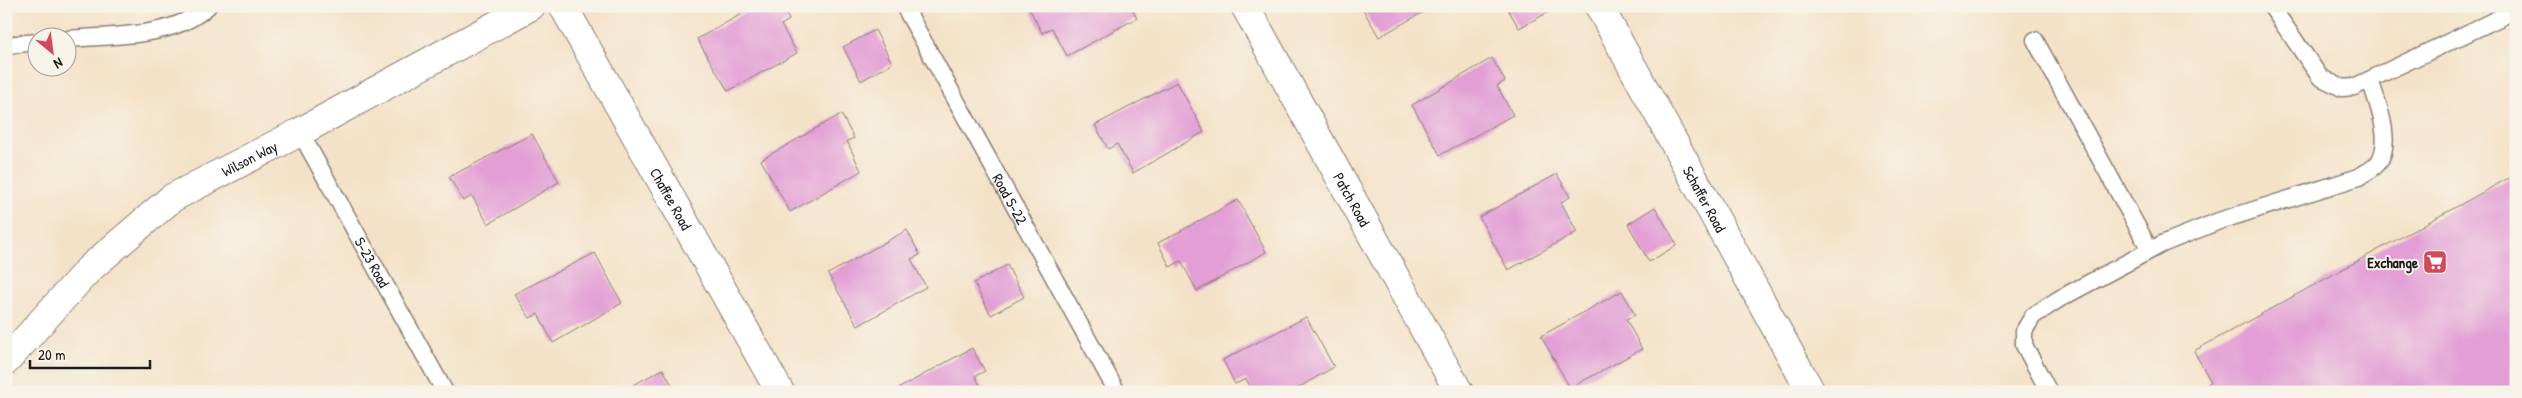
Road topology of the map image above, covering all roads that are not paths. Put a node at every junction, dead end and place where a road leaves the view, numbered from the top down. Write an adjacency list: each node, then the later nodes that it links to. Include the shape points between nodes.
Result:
1 (208, 6): 9 (lane, via 195,18 152,31)
2 (531, 6): 14 (street, Wilson Way)
3 (564, 6): 18 (street, Chaffee Road)
4 (904, 6): 19 (lane, Road S-22)
5 (1245, 6): 20 (street, Patch Road)
6 (1599, 6): 21 (street, Schaffer Road)
7 (2271, 6): 13 (lane, via 2320,77 2342,88 2354,88)
8 (2516, 10): 13 (lane)
9 (78, 39)
10 (2035, 40): 15 (lane)
11 (28, 43): 12 (lane)
12 (6, 45)
13 (2370, 80): 15 (lane, via 2385,131 2378,164 2359,177 2219,221)
14 (300, 132): 16 (street, Wilson Way, via 172,198 89,269); 17 (lane, S-23 Road)
15 (2150, 250): 22 (lane, via 2033,316 2024,331 2024,345)
16 (6, 361)
17 (445, 392)
18 (780, 392)
19 (1117, 392)
20 (1459, 392)
21 (1812, 392)
22 (2049, 392)

